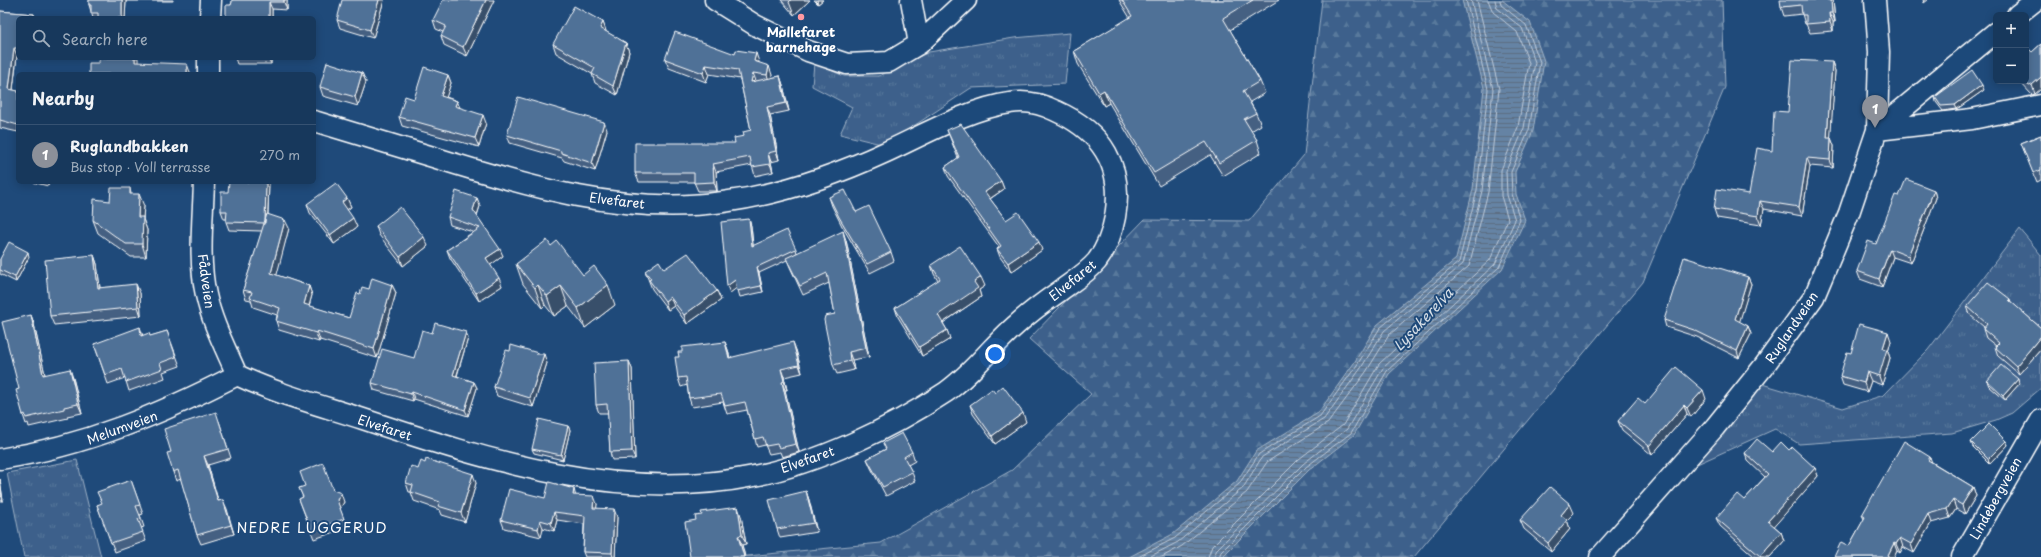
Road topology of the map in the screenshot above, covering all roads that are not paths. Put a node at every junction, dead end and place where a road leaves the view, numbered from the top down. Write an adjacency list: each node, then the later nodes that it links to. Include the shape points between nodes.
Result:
1 (211, 0): 8 (street)
2 (715, 0): 10 (street, via 755,25 808,52 847,64 889,62)
3 (911, 0): 10 (street)
4 (966, 0): 10 (street)
5 (1875, 0): 15 (street, via 1879,52)
6 (2036, 0): 7 (street)
7 (2021, 12)
8 (210, 16)
9 (1993, 34): 15 (street)
10 (919, 44)
11 (208, 60): 12 (street)
12 (208, 72)
13 (2041, 105): 15 (street, via 1972,119)
14 (316, 122): 17 (street, Elvefaret, via 484,173 547,189 607,200 688,205 721,203 800,184 878,156 985,109 1010,103 1030,103 1045,106 1078,122 1099,142 1109,155 1114,169 1118,187 1117,205 1110,236 1096,262 1011,329 964,378 879,430 838,449 796,465 751,476 657,485 596,481 558,475 499,461 401,432 262,387)
15 (1877, 130): 20 (street, Ruglandveien, via 1849,213 1814,297 1764,366 1715,427)
16 (204, 184): 17 (street, Fådveien, via 202,252 206,294 212,317)
17 (237, 375): 19 (street, Melumveien, via 186,402 137,423 82,442)
18 (2041, 420): 21 (street, Lindebergveien)
19 (0, 458)
20 (1600, 557)
21 (1962, 557)

